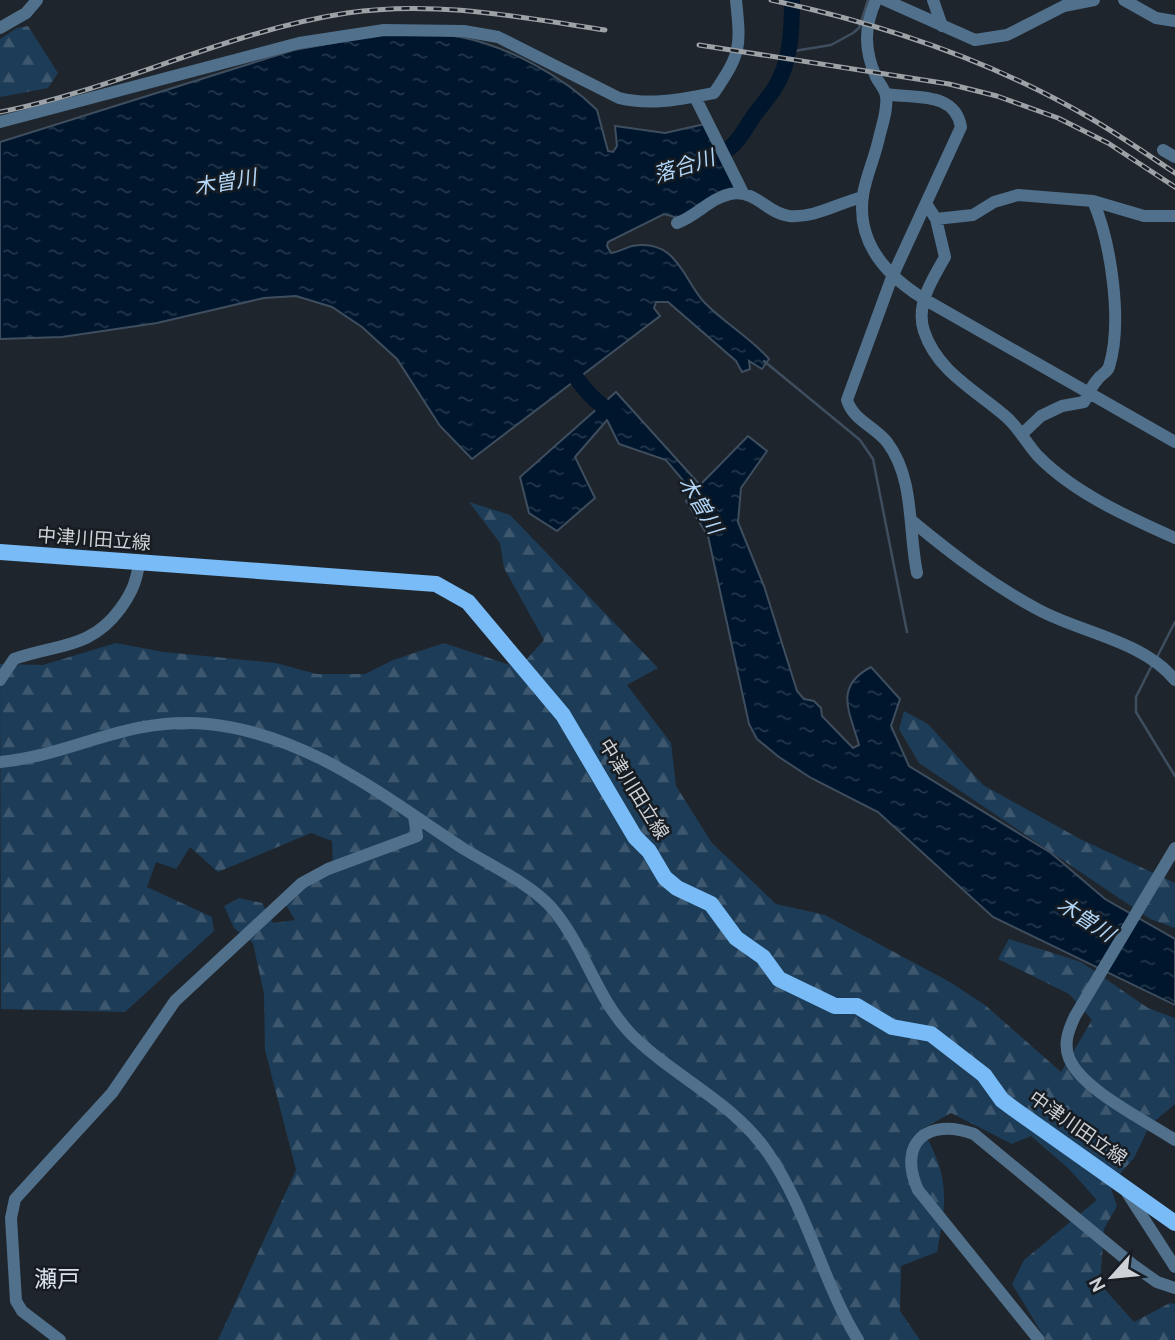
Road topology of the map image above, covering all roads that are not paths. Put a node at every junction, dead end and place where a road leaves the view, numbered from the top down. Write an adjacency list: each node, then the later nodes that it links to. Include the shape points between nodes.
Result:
1 (37, 0): 10 (street, via 26,13)
2 (736, 0): 12 (street, via 736,60 714,93)
3 (876, 0): 11 (street, via 867,20 867,46)
4 (885, 0): 9 (street)
5 (933, 0): 9 (street)
6 (1094, 0): 9 (street, via 1064,6 990,39 975,40)
7 (1124, 0): 8 (street, via 1156,18)
8 (1175, 21)
9 (942, 26)
10 (0, 28)
11 (886, 94): 17 (street); 19 (street, via 946,100 959,113 961,127)
12 (695, 96): 13 (street, via 634,102 588,85 498,37 464,31 384,30 299,43); 16 (street)
13 (0, 122)
14 (1163, 150): 15 (street)
15 (1175, 157)
16 (743, 193): 17 (street, via 787,216 807,216); 22 (street, via 721,197)
17 (863, 197): 23 (street, via 866,234)
18 (1093, 201): 20 (street, via 1144,216); 21 (street, via 1018,195 994,201 973,215); 25 (street, via 1104,225 1111,263 1114,320 1109,367)
19 (927, 205): 21 (street); 23 (street)
20 (1175, 216)
21 (936, 219): 24 (street, via 945,257)
22 (677, 223)
23 (892, 277): 24 (street); 28 (street, via 847,400 850,411 887,443 903,474)
24 (924, 299): 25 (street); 26 (street, via 923,331 936,353 952,374)
25 (1089, 393): 26 (street, via 1084,402 1041,416); 27 (street)
26 (1022, 434): 29 (street, via 1063,478)
27 (1175, 442)
28 (912, 521): 32 (street); 34 (street, via 968,567 1040,610 1154,660)
29 (1175, 538)
30 (0, 552): 31 (main road, 中津川田立線)
31 (139, 564): 33 (street, via 134,590 104,629 89,638 14,660); 39 (main road, 中津川田立線, via 436,584 453,592 468,602 563,715 635,837 666,878 711,904 736,938 763,957 779,979 835,1006 858,1006 892,1027 931,1034 984,1075 1002,1100)
32 (917, 573)
33 (0, 680)
34 (1175, 680)
35 (0, 762): 36 (street, via 146,725 247,729 334,765)
36 (414, 816): 43 (street, via 417,835 302,883 185,990 112,1093 23,1186 11,1219 16,1301 22,1311); 44 (street, via 548,904 630,1033 751,1130 789,1187)
37 (1175, 848): 38 (street, via 1080,1007 1066,1044 1079,1074)
38 (1175, 1140)
39 (1121, 1184): 40 (main road, 中津川田立線); 41 (street)
40 (1175, 1223)
41 (1175, 1267)
42 (1175, 1288): 45 (street, via 1133,1265 974,1134 954,1127 926,1134 914,1146 910,1159 918,1191)
43 (60, 1340)
44 (858, 1340)
45 (1039, 1340)

